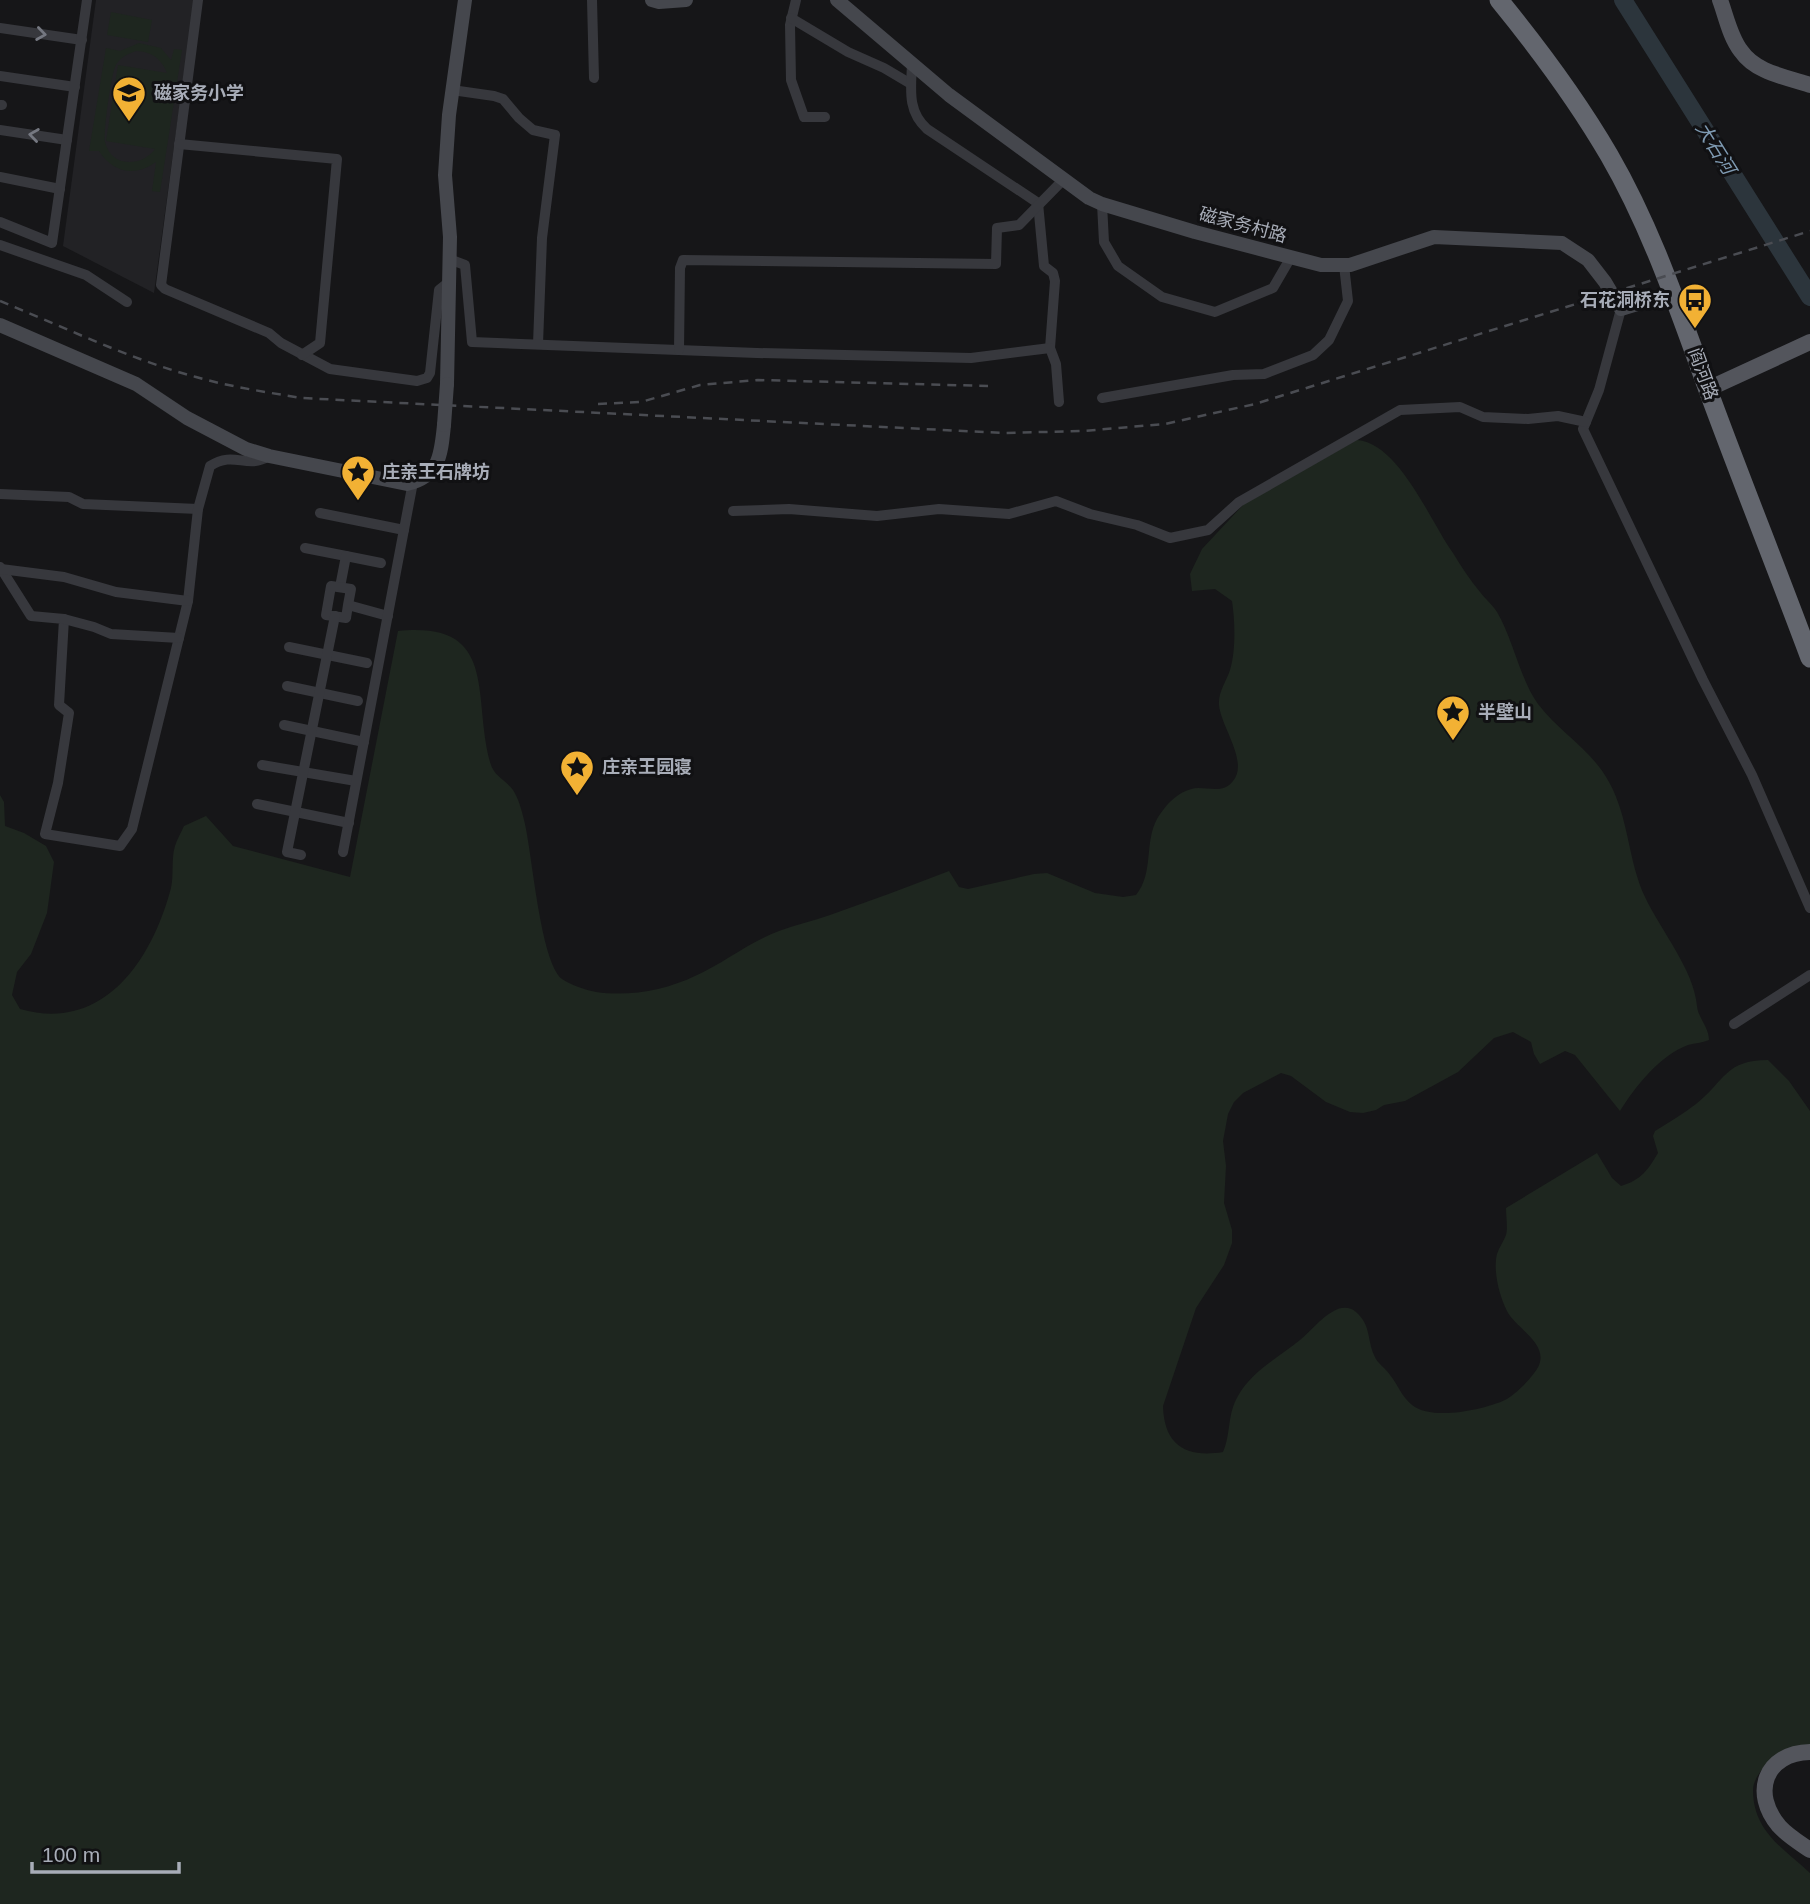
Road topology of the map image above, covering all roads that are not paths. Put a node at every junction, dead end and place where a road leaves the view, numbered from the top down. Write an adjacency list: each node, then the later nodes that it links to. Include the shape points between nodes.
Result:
1 (86, 0): 13 (street)
2 (198, 0): 24 (street)
3 (465, 0): 20 (street)
4 (592, 0): 16 (street)
5 (652, 0): 6 (street)
6 (686, 0)
7 (796, 0): 11 (street)
8 (837, 0): 14 (street, 磁家务村路)
9 (1499, 0): 36 (highway, 阎河路, via 1610,156)
10 (1720, 0): 18 (main road, via 1735,40 1747,57 1771,72)
11 (791, 18): 17 (street); 21 (street, via 791,80 804,117)
12 (0, 28): 13 (street, one-way to 13)
13 (82, 40): 19 (street)
14 (912, 64): 17 (street); 26 (street, 磁家务村路)
15 (0, 76): 19 (street)
16 (594, 78)
17 (911, 84): 28 (street, via 910,101 917,120)
18 (1810, 85)
19 (75, 87): 23 (street)
20 (452, 90): 33 (street, via 445,175); 41 (street, via 503,99 533,130 555,135 542,232)
21 (825, 117)
22 (0, 130): 23 (street, one-way to 22)
23 (67, 140): 27 (street)
24 (179, 144): 44 (street, via 162,285 269,333); 44 (street, via 337,159 320,343)
25 (0, 177): 27 (street)
26 (1064, 179): 28 (street); 29 (street, 磁家务村路)
27 (60, 189): 30 (street, via 52,243)
28 (1038, 203): 42 (street, via 1044,266 1055,281); 43 (street, via 1019,225 997,228 996,264 683,260)
29 (1101, 204): 32 (street, 磁家务村路); 32 (street, via 1104,242 1118,266 1162,297 1202,309 1215,312 1273,288)
30 (0, 222)
31 (0, 245): 37 (street, via 86,275)
32 (1291, 257): 34 (street, 磁家务村路)
33 (449, 259): 35 (street); 41 (street, via 465,265 472,342)
34 (1344, 265): 38 (street, 磁家务村路, via 1434,237 1562,243 1588,260); 46 (street, via 1348,301 1329,340 1313,355 1264,374 1233,375)
35 (449, 282): 44 (street, via 439,290 427,378 417,381 330,369); 50 (street, bridge, via 440,458 427,475)
36 (1673, 293): 38 (street); 45 (highway, 阎河路)
37 (127, 302)
38 (1621, 309): 48 (street)
39 (0, 325): 49 (street, via 136,384 187,418)
40 (1810, 342): 45 (main road)
41 (538, 344): 43 (street)
42 (1050, 348): 43 (street, via 971,358); 47 (street)
43 (679, 350)
44 (302, 355)
45 (1708, 389): 69 (highway, 阎河路)
46 (1102, 398)
47 (1059, 402)
48 (1586, 422): 53 (street, via 1558,416 1483,418 1460,407 1401,410 1239,502 1208,530 1170,538 1056,501 1009,514 940,509 877,516 789,509); 85 (street, via 1583,429 1752,775)
49 (268, 456): 50 (street); 52 (street, via 258,463 222,458 210,466)
50 (413, 482): 55 (street)
51 (0, 494): 52 (street, via 69,497 83,504)
52 (198, 509): 61 (street)
53 (733, 511)
54 (320, 513): 55 (street)
55 (404, 530): 63 (street)
56 (304, 548): 57 (street)
57 (346, 556): 58 (street); 60 (street)
58 (381, 563)
59 (1, 568): 61 (street, via 64,577 116,592); 65 (street, via 31,617)
60 (340, 587): 62 (street, via 351,589); 64 (street, via 331,586 326,615)
61 (188, 601): 66 (street)
62 (348, 605): 63 (street); 64 (street, via 346,618)
63 (388, 615): 76 (street)
64 (335, 616): 68 (street)
65 (64, 619): 66 (street, via 111,634); 66 (street, via 59,705 69,713 45,834 120,846 132,829)
66 (179, 638)
67 (289, 647): 68 (street)
68 (327, 655): 70 (street); 72 (street)
69 (1810, 658)
70 (367, 663)
71 (287, 686): 72 (street)
72 (319, 692): 73 (street); 75 (street)
73 (358, 701)
74 (284, 725): 75 (street)
75 (312, 731): 76 (street); 78 (street)
76 (364, 742): 79 (street)
77 (262, 765): 78 (street)
78 (303, 772): 79 (street); 81 (street)
79 (356, 781): 82 (street)
80 (257, 804): 81 (street)
81 (295, 812): 82 (street); 84 (street, via 287,852)
82 (349, 823): 83 (street)
83 (343, 852)
84 (301, 855)
85 (1810, 908)
86 (1810, 975): 87 (street)
87 (1734, 1024)
88 (1810, 1752): 89 (main road, via 1794,1754 1773,1766 1764,1785 1774,1819)
89 (1810, 1850)

